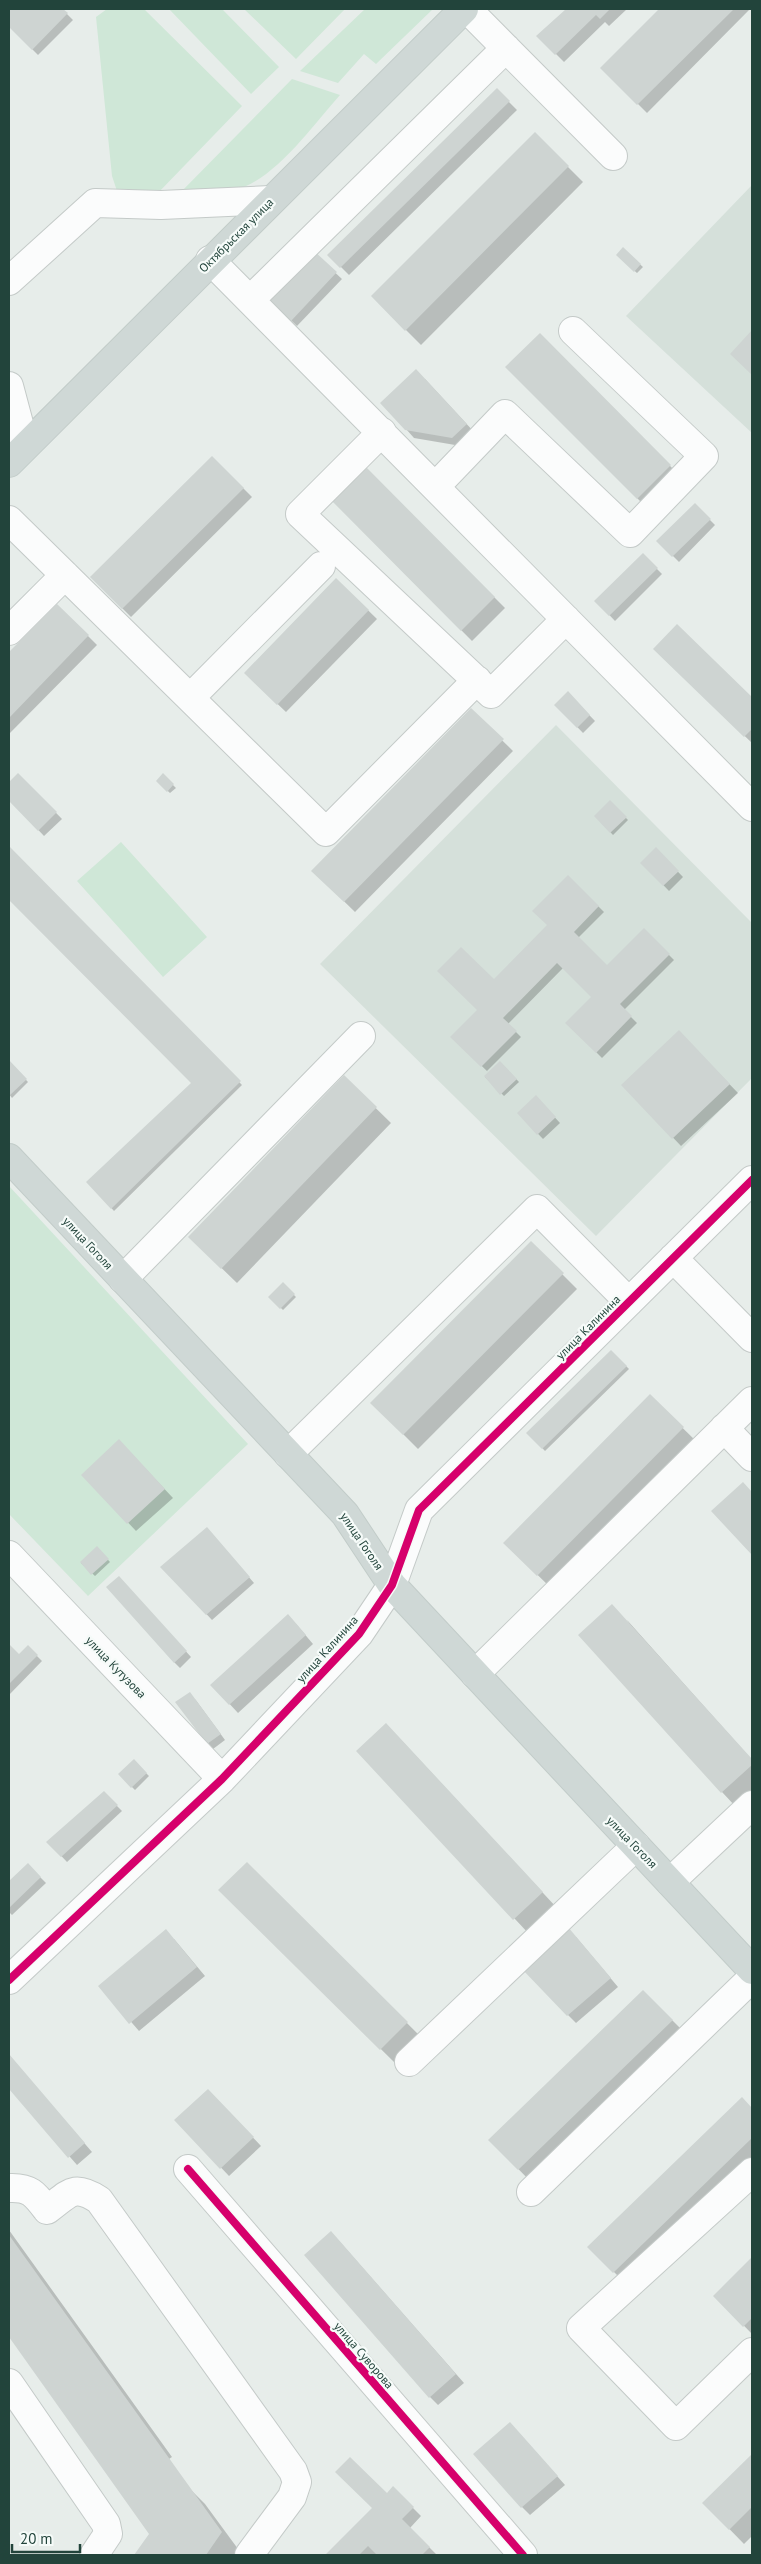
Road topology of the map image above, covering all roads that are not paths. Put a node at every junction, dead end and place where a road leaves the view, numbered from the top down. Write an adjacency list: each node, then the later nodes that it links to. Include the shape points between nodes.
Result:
1 (466, 9): 2 (street); 4 (main road, Октябрьская улица)
2 (506, 48): 3 (street); 7 (street)
3 (613, 156)
4 (271, 200): 5 (main road, Октябрьская улица); 6 (street, via 161,205 95,203)
5 (210, 260): 7 (street); 11 (main road, Октябрьская улица)
6 (9, 281)
7 (250, 300): 10 (street)
8 (573, 331): 12 (street, via 704,456 630,533 505,414)
9 (9, 386): 11 (street)
10 (382, 432): 12 (street); 18 (street, via 300,514)
11 (17, 454)
12 (435, 486): 16 (street)
13 (9, 520): 15 (street)
14 (321, 566): 19 (street)
15 (64, 575): 17 (street); 19 (street)
16 (566, 619): 18 (street, via 492,694); 20 (street)
17 (9, 631)
18 (477, 680): 19 (street, via 326,832)
19 (190, 698)
20 (752, 807)
21 (360, 1036): 25 (street)
22 (9, 1158): 25 (main road, улица Гоголя)
23 (752, 1180): 24 (street, улица Калинина)
24 (673, 1258): 26 (street, улица Калинина); 27 (street)
25 (123, 1279): 30 (main road, улица Гоголя)
26 (628, 1302): 30 (street, via 537,1209); 33 (street, улица Калинина, via 419,1510)
27 (752, 1338)
28 (752, 1401): 29 (street)
29 (724, 1428): 31 (street); 34 (street)
30 (288, 1454): 33 (main road, улица Гоголя, via 346,1514)
31 (752, 1457)
32 (9, 1555): 35 (street, улица Кутузова)
33 (392, 1585): 34 (main road, улица Гоголя); 35 (street, улица Калинина, via 359,1634)
34 (475, 1674): 37 (main road, улица Гоголя)
35 (222, 1779): 41 (street, улица Калинина)
36 (752, 1805): 38 (street)
37 (636, 1846): 38 (main road, улица Гоголя); 42 (street)
38 (670, 1882): 39 (main road, улица Гоголя)
39 (752, 1970)
40 (752, 1978): 46 (street)
41 (9, 1980)
42 (409, 2062)
43 (188, 2169): 51 (street, улица Суворова)
44 (752, 2172): 47 (street, via 581,2328 676,2426)
45 (9, 2188): 50 (street, via 23,2188 36,2195 47,2210 73,2191 85,2191 99,2200 294,2471 297,2482 292,2497)
46 (531, 2192)
47 (752, 2352)
48 (9, 2383): 49 (street, via 106,2524 108,2534)
49 (94, 2555)
50 (249, 2555)
51 (523, 2555)

